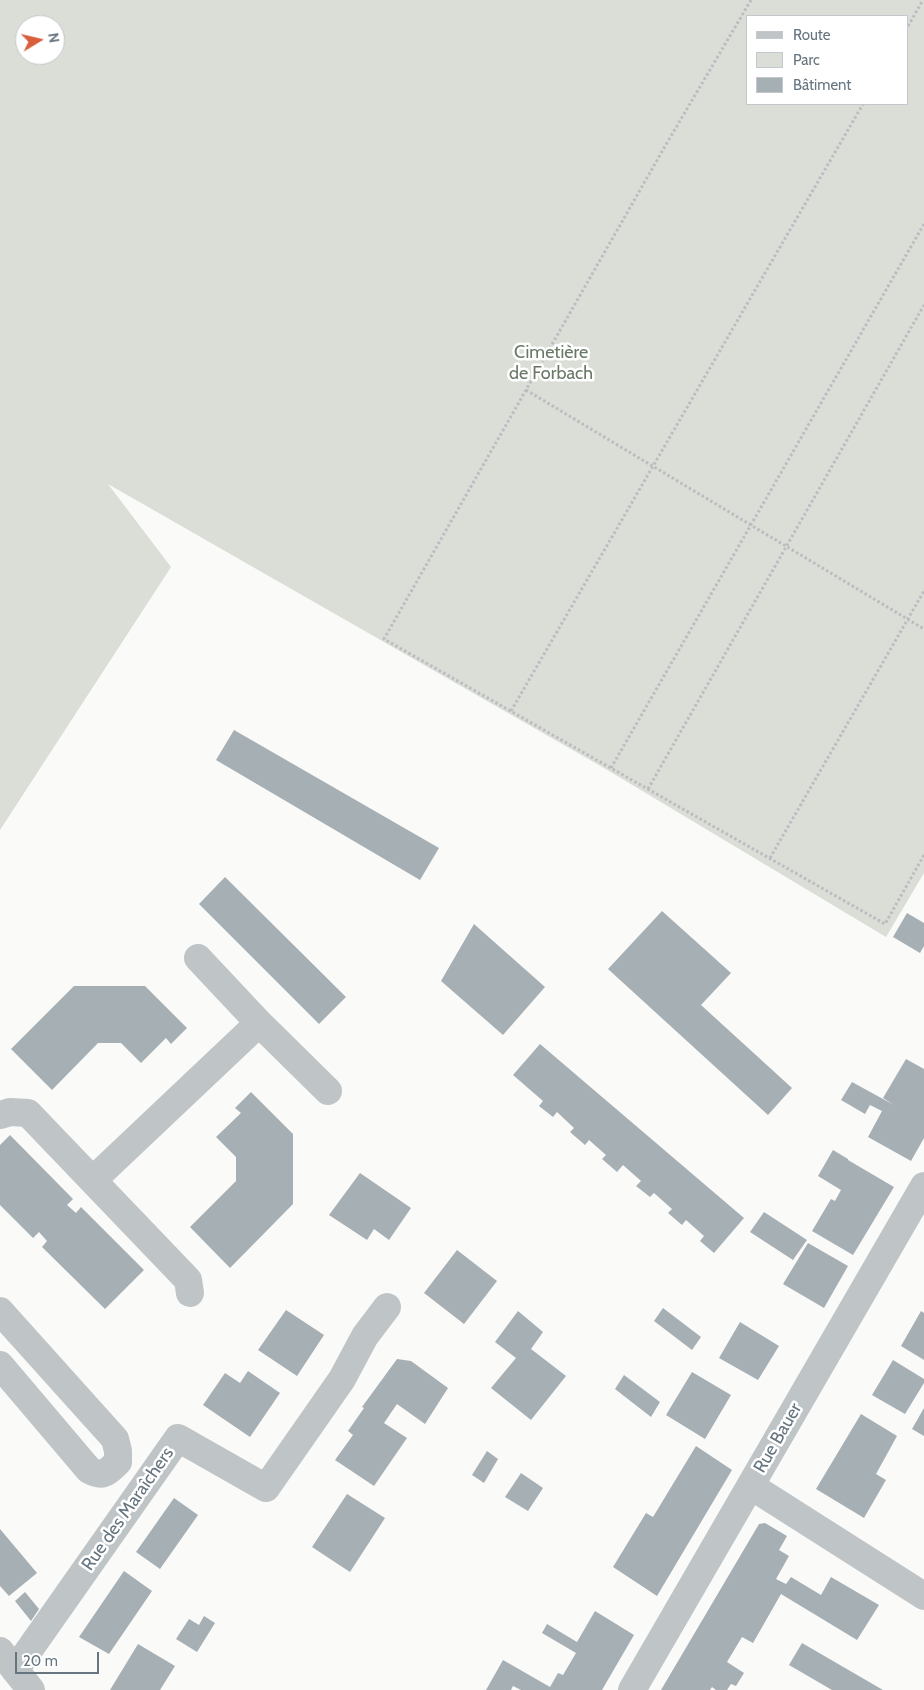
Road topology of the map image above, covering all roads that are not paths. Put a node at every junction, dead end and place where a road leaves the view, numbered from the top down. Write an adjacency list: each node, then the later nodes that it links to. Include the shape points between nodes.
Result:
1 (198, 958): 2 (street)
2 (259, 1023): 3 (street); 5 (street)
3 (328, 1091)
4 (0, 1115): 5 (street, via 28,1113)
5 (93, 1180): 7 (street, via 188,1280)
6 (924, 1186): 11 (street, Rue Bauer)
7 (190, 1293)
8 (386, 1308): 13 (street, Rue des Maraîchers, via 365,1336 342,1379 266,1488 178,1438)
9 (0, 1311): 10 (street, via 115,1438 118,1462 106,1473 97,1474 89,1470)
10 (0, 1365)
11 (750, 1486): 12 (street); 14 (street, Rue Bauer)
12 (924, 1596)
13 (16, 1670)
14 (632, 1690)

